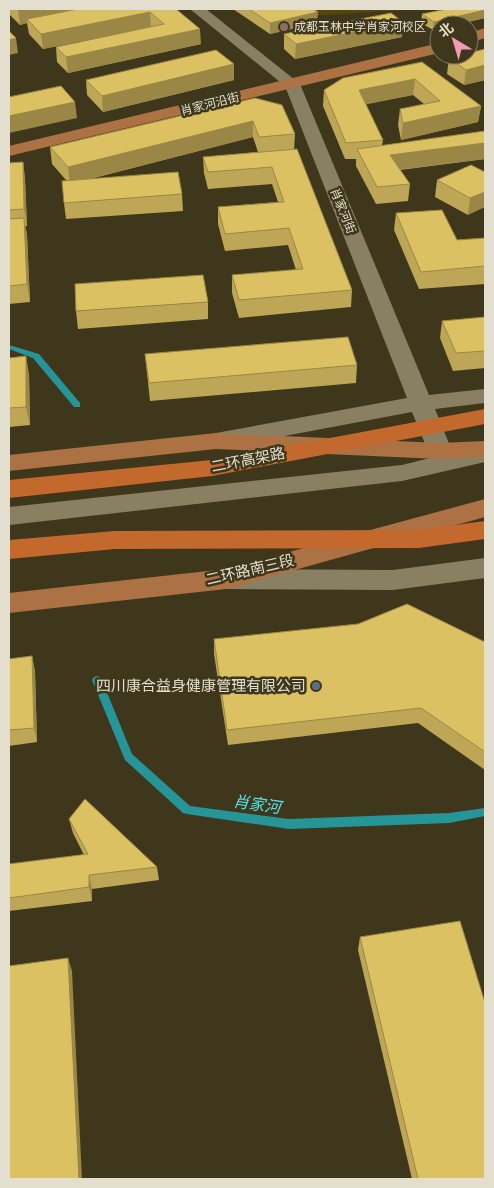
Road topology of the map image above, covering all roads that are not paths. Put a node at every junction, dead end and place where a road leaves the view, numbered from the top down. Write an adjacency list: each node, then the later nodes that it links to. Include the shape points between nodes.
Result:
1 (197, 9): 3 (street, 肖家河街)
2 (429, 50): 3 (main road, 肖家河沿街)
3 (292, 84): 4 (main road, 肖家河沿街); 6 (street, 肖家河街)
4 (9, 151)
5 (485, 396): 6 (street)
6 (422, 403): 8 (street); 10 (street, 肖家河街)
7 (485, 416): 15 (highway, 二环高架路, via 212,468)
8 (216, 441): 10 (main road); 12 (main road)
9 (485, 449): 10 (main road)
10 (440, 451)
11 (485, 454): 13 (street)
12 (9, 462)
13 (402, 473): 14 (street); 17 (street)
14 (485, 474)
15 (9, 489)
16 (485, 508): 21 (main road, 二环路南三段)
17 (9, 516)
18 (485, 530): 19 (highway, via 419,539 116,540)
19 (9, 550)
20 (485, 568): 21 (street, via 393,580)
21 (226, 579): 22 (main road, 二环路南三段)
22 (9, 603)

